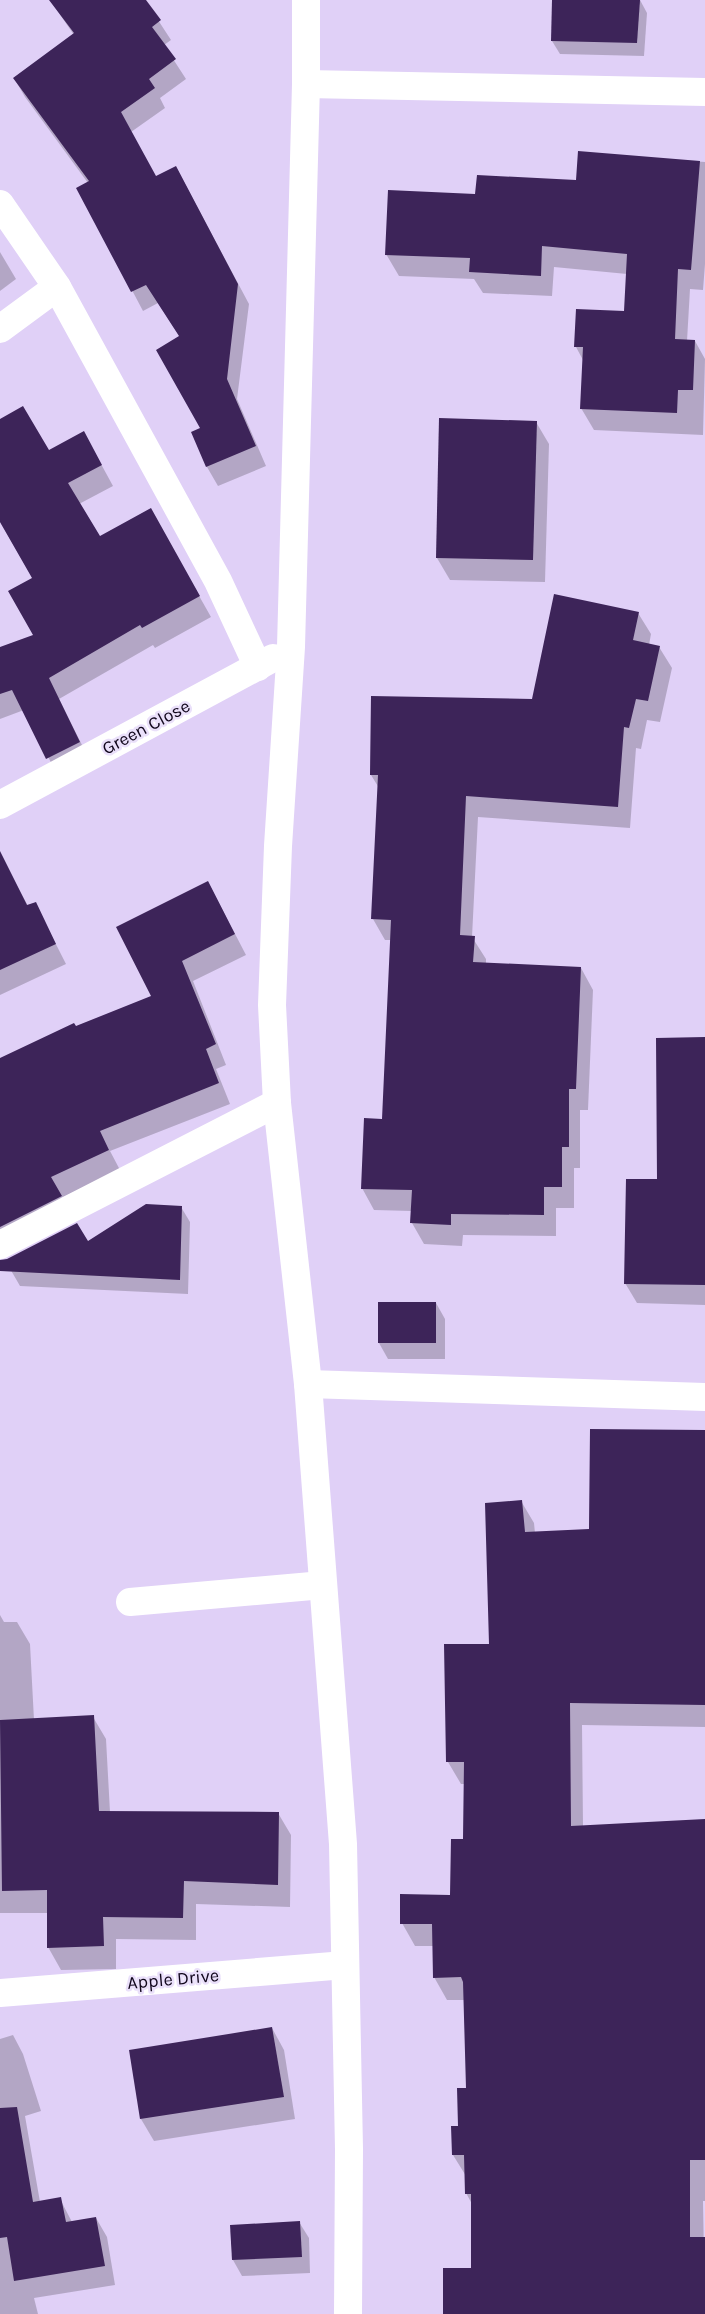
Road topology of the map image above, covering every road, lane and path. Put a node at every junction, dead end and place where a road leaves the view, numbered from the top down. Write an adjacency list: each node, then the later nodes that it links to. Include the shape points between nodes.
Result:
1 (306, 0): 2 (street)
2 (306, 84): 3 (street); 7 (street)
3 (705, 92)
4 (0, 204): 5 (street)
5 (57, 287): 6 (street); 8 (street, via 218,580)
6 (0, 329)
7 (291, 647): 8 (street, Green Close); 10 (street, via 273,961)
8 (258, 667): 9 (street, Green Close)
9 (0, 805)
10 (277, 1103): 11 (street); 12 (street)
11 (0, 1245)
12 (308, 1384): 13 (street); 14 (street)
13 (705, 1397)
14 (323, 1585): 15 (street); 16 (street, via 343,1844)
15 (130, 1602)
16 (346, 1965): 17 (street, Apple Drive); 18 (street)
17 (0, 1993)
18 (348, 2314)

